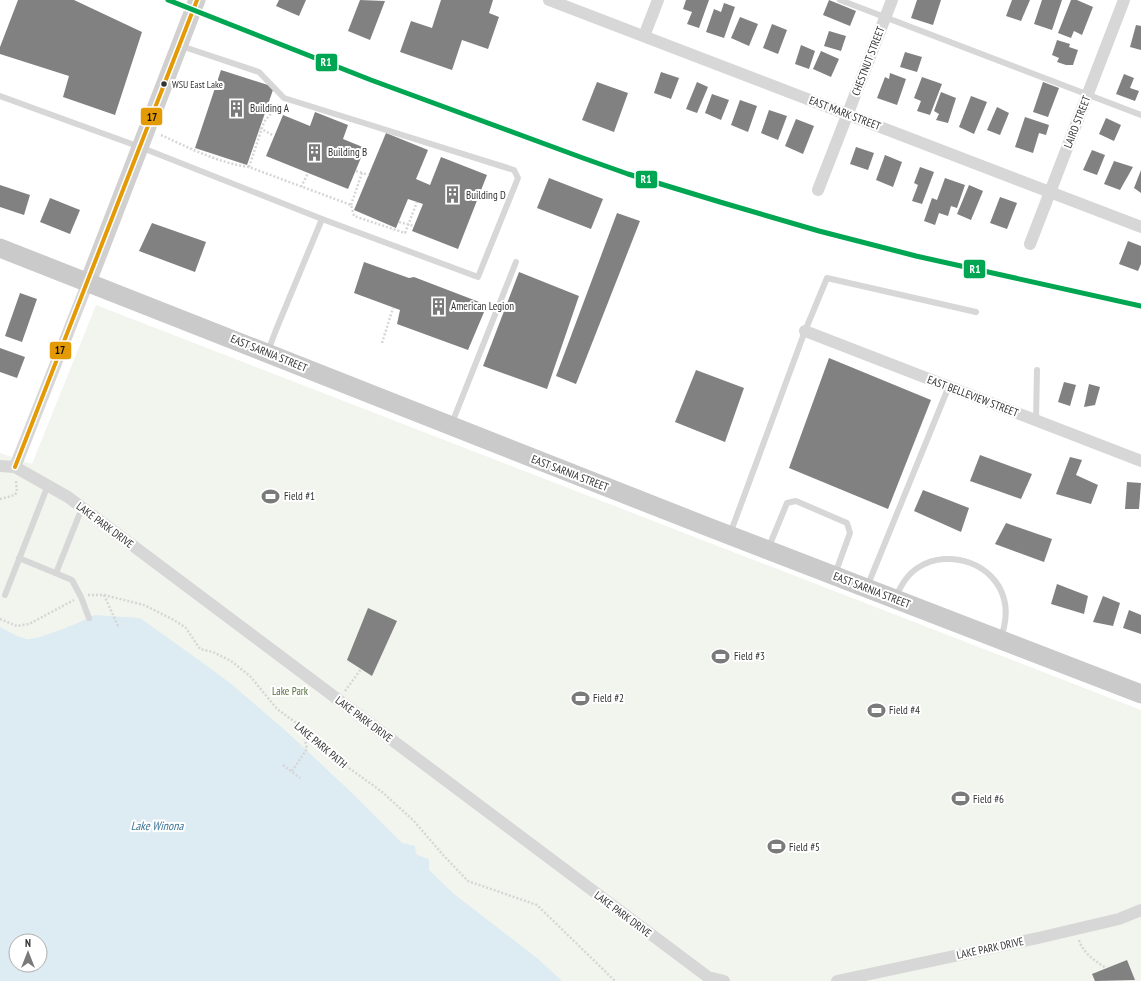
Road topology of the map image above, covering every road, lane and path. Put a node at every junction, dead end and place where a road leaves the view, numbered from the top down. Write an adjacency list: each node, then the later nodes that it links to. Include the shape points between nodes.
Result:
1 (197, 0): 9 (street)
2 (549, 0): 8 (street, EAST MARK STREET)
3 (658, 0): 8 (street)
4 (840, 0): 7 (lane)
5 (892, 0): 7 (street, CHESTNUT STREET)
6 (1124, 0): 10 (street, LAIRD STREET)
7 (886, 18): 10 (lane); 13 (street, CHESTNUT STREET)
8 (644, 36): 13 (street, EAST MARK STREET)
9 (180, 46): 12 (lane, via 259,72); 18 (street)
10 (1088, 95): 14 (lane); 26 (street, LAIRD STREET)
11 (0, 96): 18 (lane)
12 (284, 98): 15 (path); 29 (lane, via 514,170 518,178 478,276)
13 (848, 114): 25 (street, CHESTNUT STREET); 26 (street, EAST MARK STREET)
14 (1141, 115)
15 (261, 129): 17 (path); 19 (path)
16 (161, 135): 19 (path, via 234,165)
17 (274, 136)
18 (140, 147): 29 (lane); 37 (street)
19 (249, 167): 24 (path)
20 (356, 171): 21 (path)
21 (362, 172): 23 (path); 28 (path)
22 (308, 173): 24 (path)
23 (369, 175)
24 (301, 187): 28 (path)
25 (818, 190)
26 (1051, 191): 33 (street, EAST MARK STREET); 34 (street, LAIRD STREET)
27 (417, 202): 31 (path)
28 (351, 205): 31 (path, via 354,216 405,233)
29 (322, 219): 42 (lane)
30 (398, 222): 31 (path)
31 (408, 224): 32 (path)
32 (414, 226)
33 (1141, 227)
34 (1030, 244)
35 (0, 248): 37 (main road, EAST SARNIA STREET)
36 (516, 262): 46 (lane)
37 (88, 282): 42 (main road, EAST SARNIA STREET); 49 (street)
38 (394, 308): 41 (path)
39 (976, 312): 40 (lane, via 827,278)
40 (805, 331): 44 (street, EAST BELLEVIEW STREET); 53 (lane)
41 (382, 343)
42 (268, 353): 46 (main road, EAST SARNIA STREET)
43 (1037, 370): 45 (lane)
44 (949, 386): 45 (street, EAST BELLEVIEW STREET); 58 (lane)
45 (1036, 420): 47 (street, EAST BELLEVIEW STREET)
46 (451, 426): 53 (main road, EAST SARNIA STREET)
47 (1141, 461)
48 (0, 466): 49 (street, LAKE PARK DRIVE)
49 (15, 467): 50 (street, LAKE PARK DRIVE); 51 (path, via 17,491 15,495)
50 (48, 485): 52 (street, LAKE PARK DRIVE); 55 (lane)
51 (0, 499)
52 (82, 508): 56 (lane); 69 (street, LAKE PARK DRIVE)
53 (729, 535): 54 (main road, EAST SARNIA STREET)
54 (767, 550): 57 (main road, EAST SARNIA STREET); 57 (lane, via 787,503 796,501 847,523 850,533)
55 (19, 558): 56 (lane); 59 (lane)
56 (56, 573): 61 (lane, via 72,580)
57 (834, 576): 58 (main road, EAST SARNIA STREET)
58 (867, 588): 62 (main road, EAST SARNIA STREET)
59 (5, 595)
60 (104, 595): 61 (path, LAKE PARK PATH); 65 (path); 70 (path, LAKE PARK PATH, via 144,605 186,628 200,650 213,652 240,668 250,676 277,709)
61 (81, 597): 63 (lane); 64 (path, LAKE PARK PATH, via 29,624 17,626)
62 (894, 599): 66 (main road, EAST SARNIA STREET); 66 (lane, via 904,580 919,567 939,559 960,559 979,566 995,580 1004,599 1006,620)
63 (89, 618)
64 (0, 619)
65 (118, 628)
66 (1001, 640): 68 (main road, EAST SARNIA STREET)
67 (361, 669): 69 (path)
68 (1141, 694)
69 (338, 700): 78 (street, LAKE PARK DRIVE, via 708,977)
70 (302, 727): 72 (path, via 307,749); 77 (path, LAKE PARK PATH, via 413,820 468,881 537,904)
71 (283, 765): 72 (path)
72 (292, 771): 73 (path)
73 (300, 778)
74 (1141, 910): 75 (street, LAKE PARK DRIVE, via 1119,919)
75 (1076, 929): 76 (path, via 1081,946 1093,960); 79 (street, LAKE PARK DRIVE)
76 (1106, 968)
77 (615, 981)
78 (724, 981)
79 (837, 981)

